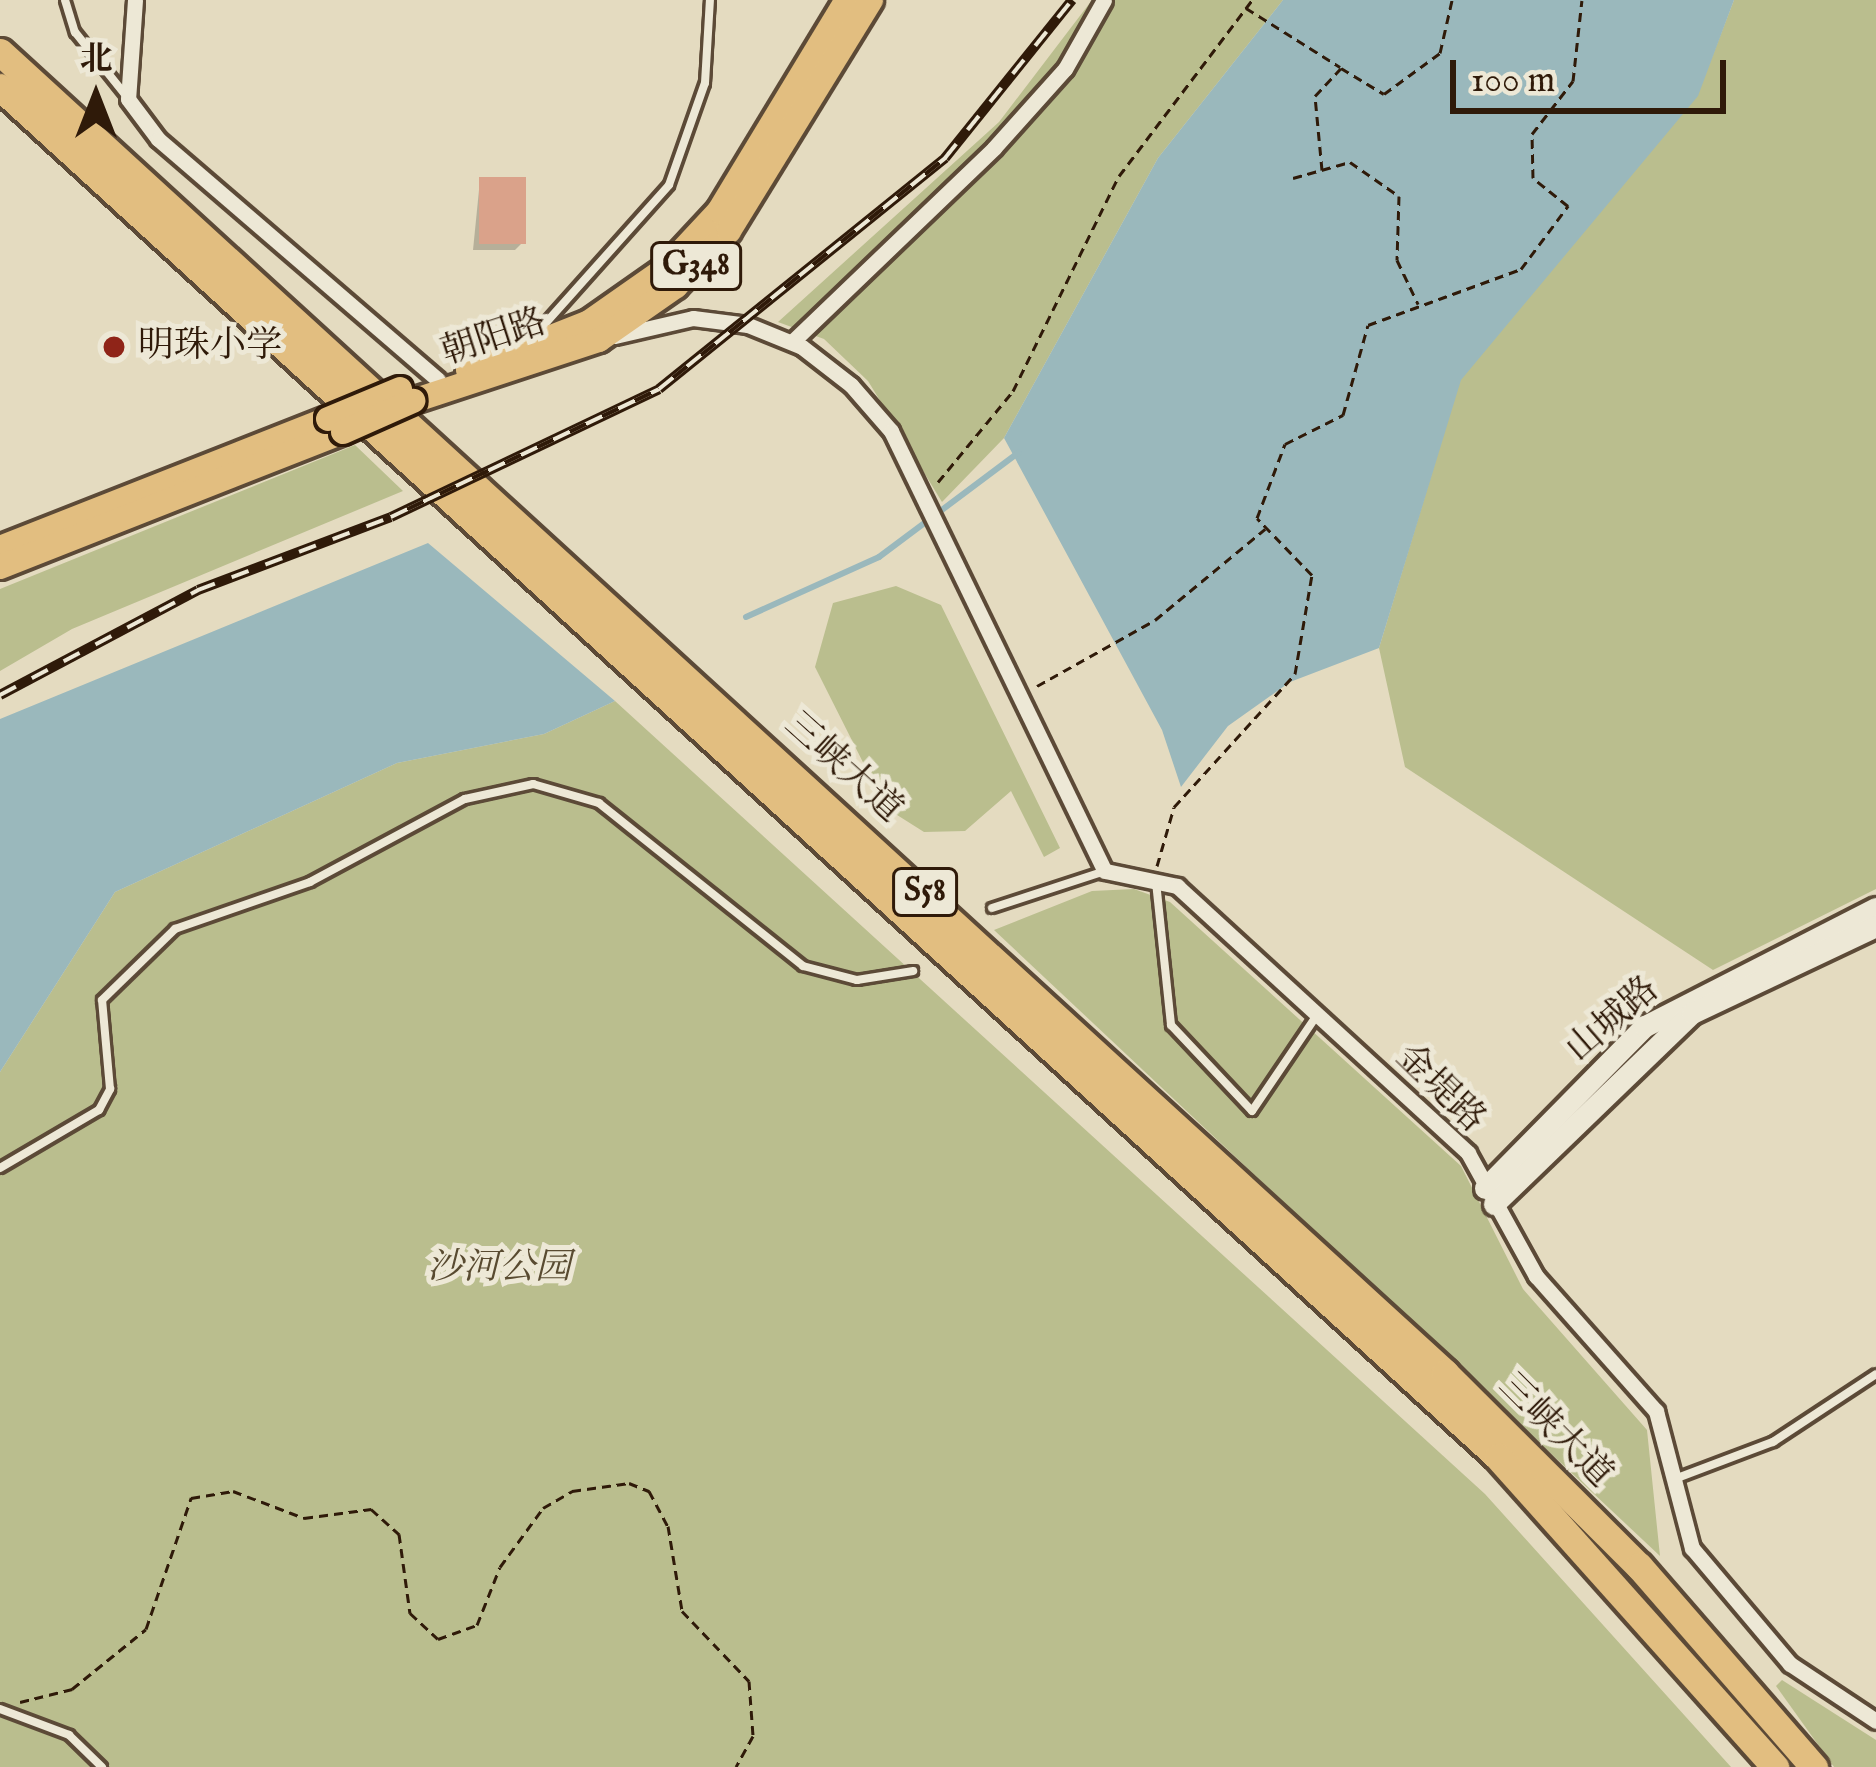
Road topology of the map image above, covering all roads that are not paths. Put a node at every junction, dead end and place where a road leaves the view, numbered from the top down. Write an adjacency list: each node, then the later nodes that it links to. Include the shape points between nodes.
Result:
1 (64, 0): 9 (lane, via 75,32)
2 (135, 0): 9 (street)
3 (710, 0): 12 (lane, via 705,83 669,185)
4 (848, 0): 12 (main road, 朝阳路 / G348, via 718,211 666,268)
5 (871, 0): 10 (main road, 朝阳路 / G348, via 729,231 676,286)
6 (1103, 0): 11 (street, via 1065,69 994,148)
7 (0, 52): 33 (highway, 三峡大道 / S58, via 1493,1419)
8 (0, 88): 32 (highway, 三峡大道 / S58, via 1498,1457)
9 (128, 99): 13 (street, via 158,139)
10 (599, 340): 11 (street, via 693,318); 14 (main road, 朝阳路 / G348)
11 (792, 342): 18 (street, via 891,431)
12 (517, 354): 13 (main road, 朝阳路 / G348)
13 (438, 380): 14 (main road, 朝阳路 / G348)
14 (406, 395): 15 (main road, 朝阳路 / G348, bridge)
15 (335, 426): 16 (main road, 朝阳路 / G348); 17 (main road, 朝阳路 / G348)
16 (0, 548)
17 (0, 567)
18 (1105, 871): 19 (street); 20 (lane)
19 (1155, 874): 24 (street, 金堤路); 24 (lane, via 1171,1025 1252,1112)
20 (992, 908)
21 (1876, 908): 26 (street, 山城路, via 1645,1026)
22 (1876, 926): 26 (street, 山城路, via 1692,1012)
23 (913, 971): 25 (lane, via 857,980 802,966 599,803 533,784 465,800 310,882 175,929 102,1000 110,1089 99,1110)
24 (1317, 1015): 26 (street, 金堤路, via 1468,1154)
25 (0, 1168)
26 (1490, 1196): 28 (street, 金堤路, via 1536,1276 1656,1411)
27 (1876, 1374): 28 (lane, via 1773,1442)
28 (1677, 1478): 30 (street, 金堤路, via 1692,1548 1709,1572 1790,1664)
29 (0, 1706): 31 (lane, via 69,1735)
30 (1876, 1721)
31 (102, 1767)
32 (1775, 1767)
33 (1814, 1767)

